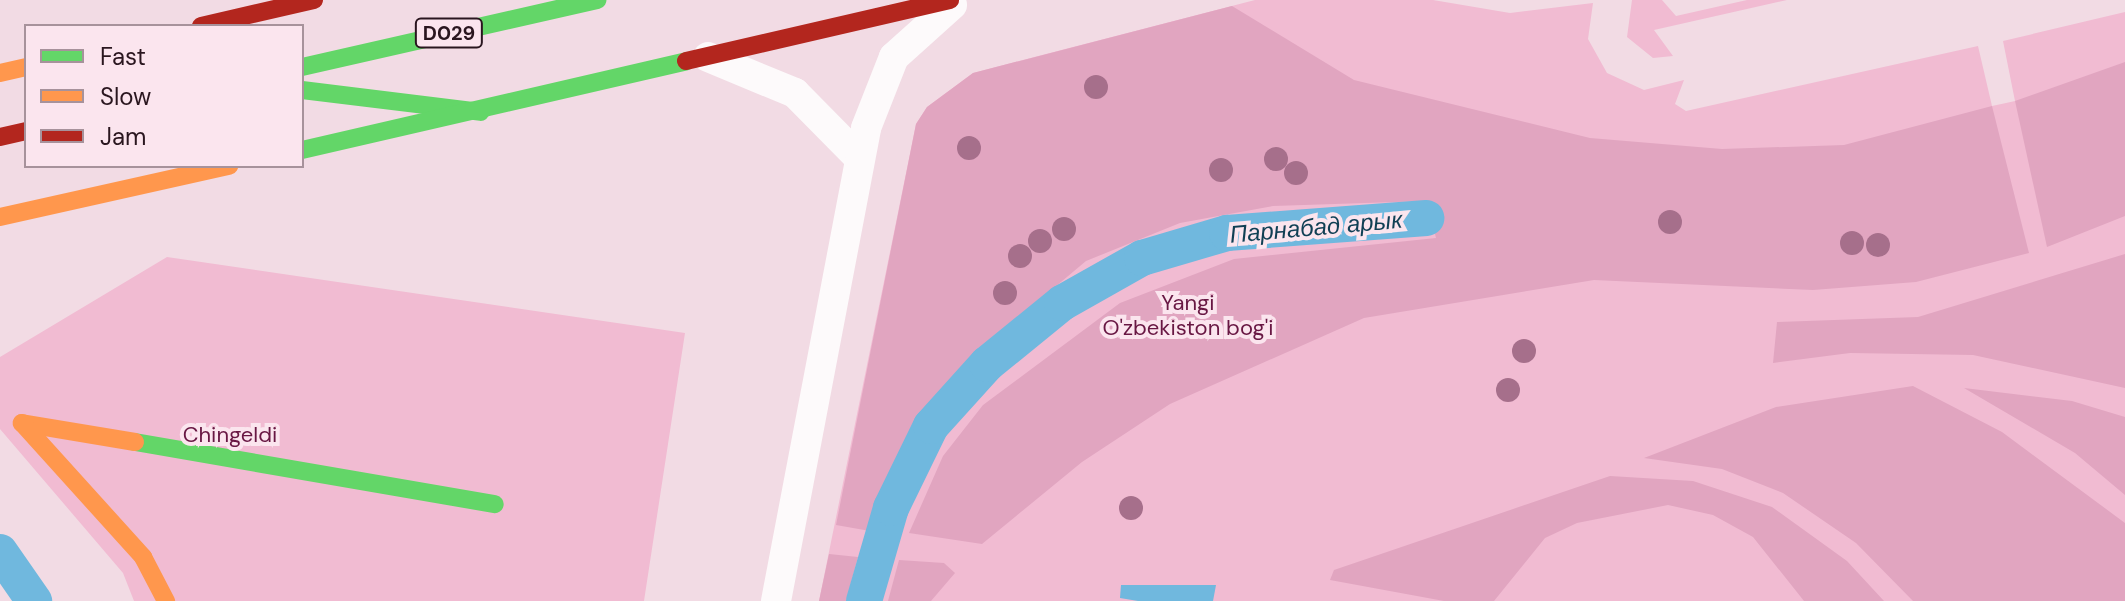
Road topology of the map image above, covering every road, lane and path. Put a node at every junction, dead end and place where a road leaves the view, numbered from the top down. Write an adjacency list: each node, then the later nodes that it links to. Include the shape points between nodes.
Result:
1 (314, 0): 5 (main road)
2 (597, 0): 8 (main road, D029)
3 (950, 0): 6 (main road)
4 (960, 0): 15 (street, via 894,57)
5 (210, 24)
6 (706, 56): 11 (main road); 15 (street, via 795,93)
7 (24, 67): 9 (main road)
8 (304, 67)
9 (0, 73)
10 (304, 90): 11 (main road)
11 (481, 112): 14 (main road)
12 (24, 131): 13 (main road)
13 (0, 137)
14 (304, 150)
15 (859, 158): 20 (street)
16 (220, 168): 17 (main road)
17 (0, 217)
18 (495, 504): 19 (main road, via 22,423 143,557)
19 (166, 601)
20 (776, 601)

